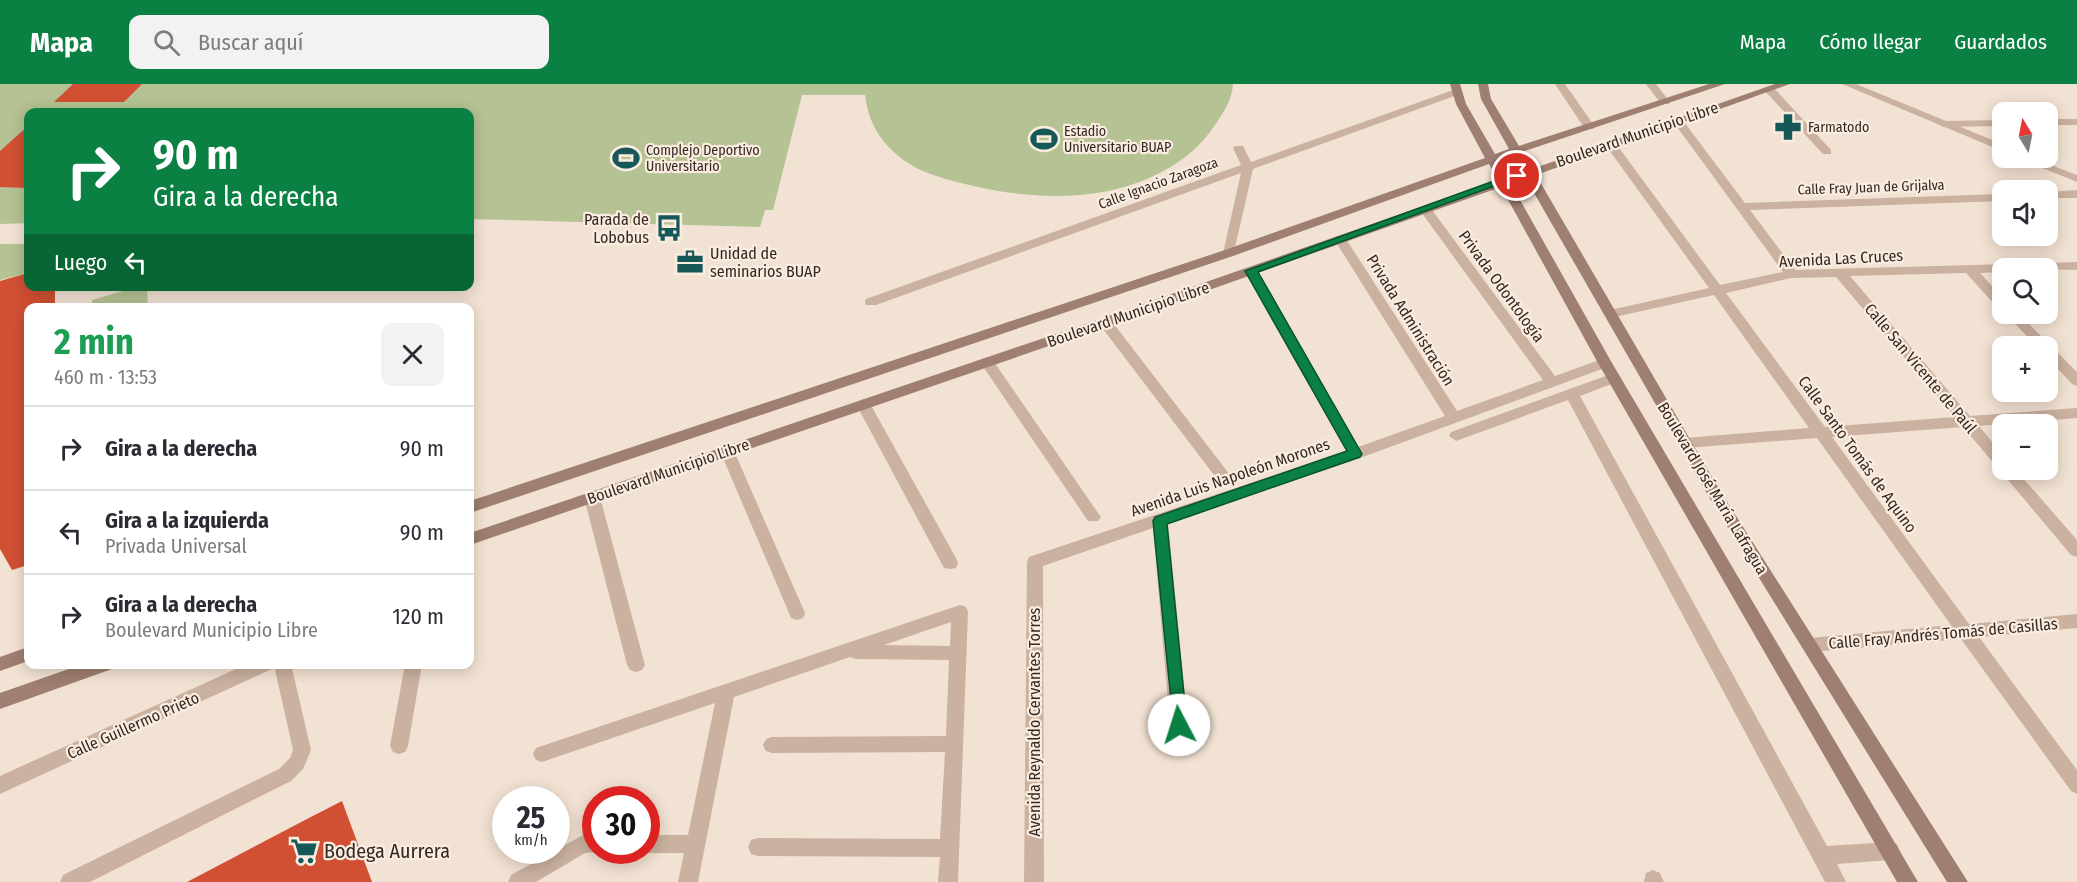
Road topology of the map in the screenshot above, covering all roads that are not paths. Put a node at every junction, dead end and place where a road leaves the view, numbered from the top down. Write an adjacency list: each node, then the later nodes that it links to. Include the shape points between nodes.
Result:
1 (1560, 84): 15 (street)
2 (1651, 84): 9 (street)
3 (1720, 84): 9 (main road, Boulevard Municipio Libre)
4 (1785, 84): 8 (main road, Boulevard Municipio Libre)
5 (1847, 84): 14 (street)
6 (1482, 85): 19 (main road, Boulevard José María Lafragua, via 1486,99)
7 (1456, 88): 21 (main road, Boulevard José María Lafragua); 22 (street, Calle Ignacio Zaragoza)
8 (1769, 89): 10 (main road, Boulevard Municipio Libre); 20 (street)
9 (1665, 102): 15 (main road, Boulevard Municipio Libre)
10 (1677, 120): 16 (main road, Boulevard Municipio Libre); 30 (street)
11 (2058, 122): 12 (street)
12 (2077, 122)
13 (1992, 123): 14 (street)
14 (1943, 124): 17 (street)
15 (1589, 127): 19 (main road, Boulevard Municipio Libre)
16 (1610, 143): 24 (main road, Boulevard Municipio Libre); 39 (street, Calle Santo Tomás de Aquino)
17 (1992, 144)
18 (1239, 148): 22 (street)
19 (1517, 150): 21 (main road, Boulevard Municipio Libre); 24 (main road, Boulevard José María Lafragua)
20 (1827, 152)
21 (1492, 159): 26 (main road, Boulevard José María Lafragua); 33 (main road, Boulevard Municipio Libre)
22 (1248, 167): 33 (street); 41 (street, Calle Ignacio Zaragoza)
23 (2049, 168): 25 (street)
24 (1529, 172): 26 (main road, Boulevard Municipio Libre); 42 (main road, Boulevard José María Lafragua)
25 (2077, 179)
26 (1504, 180): 31 (main road, Boulevard Municipio Libre); 48 (main road, Boulevard José María Lafragua)
27 (2077, 194): 28 (street)
28 (2058, 195)
29 (1992, 197): 30 (street, Calle Fray Juan de Grijalva)
30 (1741, 207): 38 (street)
31 (1425, 209): 32 (main road, Boulevard Municipio Libre); 51 (street, Privada Odontología)
32 (1340, 239): 36 (main road, Boulevard Municipio Libre); 55 (street, Privada Administración)
33 (1229, 253): 66 (main road, Boulevard Municipio Libre)
34 (2077, 266): 35 (street, Avenida Las Cruces)
35 (1969, 269): 37 (street, Avenida Las Cruces); 40 (street)
36 (1251, 271): 43 (main road, Boulevard Municipio Libre); 62 (street)
37 (1840, 273): 38 (street, Avenida Las Cruces); 56 (street, Calle San Vicente de Paúl)
38 (1791, 274): 39 (street, Avenida Las Cruces)
39 (1717, 291): 42 (street, Avenida Las Cruces); 57 (street, Calle Santo Tomás de Aquino)
40 (1992, 293)
41 (871, 302)
42 (1610, 314): 59 (main road, Boulevard José María Lafragua)
43 (1105, 322): 47 (main road, Boulevard Municipio Libre); 63 (street)
44 (2022, 324): 45 (street)
45 (2034, 336)
46 (2058, 361): 50 (street)
47 (987, 362): 53 (main road, Boulevard Municipio Libre); 67 (street)
48 (1605, 363): 49 (main road, Boulevard José María Lafragua); 51 (street, Avenida Luis Napoleón Morones)
49 (1614, 378): 52 (street); 100 (main road, Boulevard José María Lafragua)
50 (2077, 381)
51 (1552, 382): 55 (street, Avenida Luis Napoleón Morones)
52 (1572, 394): 58 (street); 101 (street)
53 (863, 404): 60 (main road, Boulevard Municipio Libre); 72 (street)
54 (2077, 413): 56 (street)
55 (1454, 418): 62 (street, Avenida Luis Napoleón Morones)
56 (1967, 421): 57 (street); 61 (street, Calle San Vicente de Paúl)
57 (1820, 432): 59 (street); 75 (street, Calle Santo Tomás de Aquino)
58 (1456, 436)
59 (1685, 442): 76 (main road, Boulevard José María Lafragua)
60 (727, 451): 65 (main road, Boulevard Municipio Libre); 73 (street)
61 (1992, 451)
62 (1355, 454): 68 (street, Avenida Luis Napoleón Morones)
63 (1222, 475)
64 (2017, 480): 70 (street)
65 (592, 496): 69 (main road, Boulevard Municipio Libre); 81 (street)
66 (474, 506)
67 (1093, 517)
68 (1160, 521): 71 (street, Avenida Luis Napoleón Morones); 88 (street)
69 (474, 538)
70 (2077, 550)
71 (1035, 562): 106 (street, Avenida Reynaldo Cervantes Torres)
72 (950, 563)
73 (797, 613)
74 (2077, 621): 75 (street, Calle Fray Andrés Tomás de Casillas)
75 (1965, 631): 76 (street, Calle Fray Andrés Tomás de Casillas); 94 (street, Calle Santo Tomás de Aquino)
76 (1810, 645): 109 (main road, Boulevard José María Lafragua)
77 (844, 651): 78 (street); 78 (street, via 960,612); 86 (street)
78 (959, 653): 89 (street)
79 (24, 655): 80 (main road)
80 (0, 664)
81 (636, 665)
82 (92, 669): 87 (main road)
83 (255, 669): 93 (street, Calle Guillermo Prieto)
84 (283, 669): 102 (street, via 302,750 297,764 285,775)
85 (413, 669): 91 (street)
86 (726, 692): 92 (street); 97 (street)
87 (0, 701)
88 (1179, 725)
89 (954, 744): 90 (street); 99 (street)
90 (772, 745)
91 (399, 746)
92 (542, 754)
93 (0, 785)
94 (2077, 785)
95 (582, 844): 103 (street)
96 (660, 844): 97 (street)
97 (696, 844): 104 (street)
98 (758, 847): 99 (street)
99 (950, 848): 105 (street)
100 (1890, 851): 101 (street); 108 (main road, Boulevard José María Lafragua)
101 (1822, 856): 107 (street)
102 (70, 882)
103 (518, 882)
104 (688, 882)
105 (948, 882)
106 (1034, 882)
107 (1836, 882)
108 (1908, 882)
109 (1958, 882)

